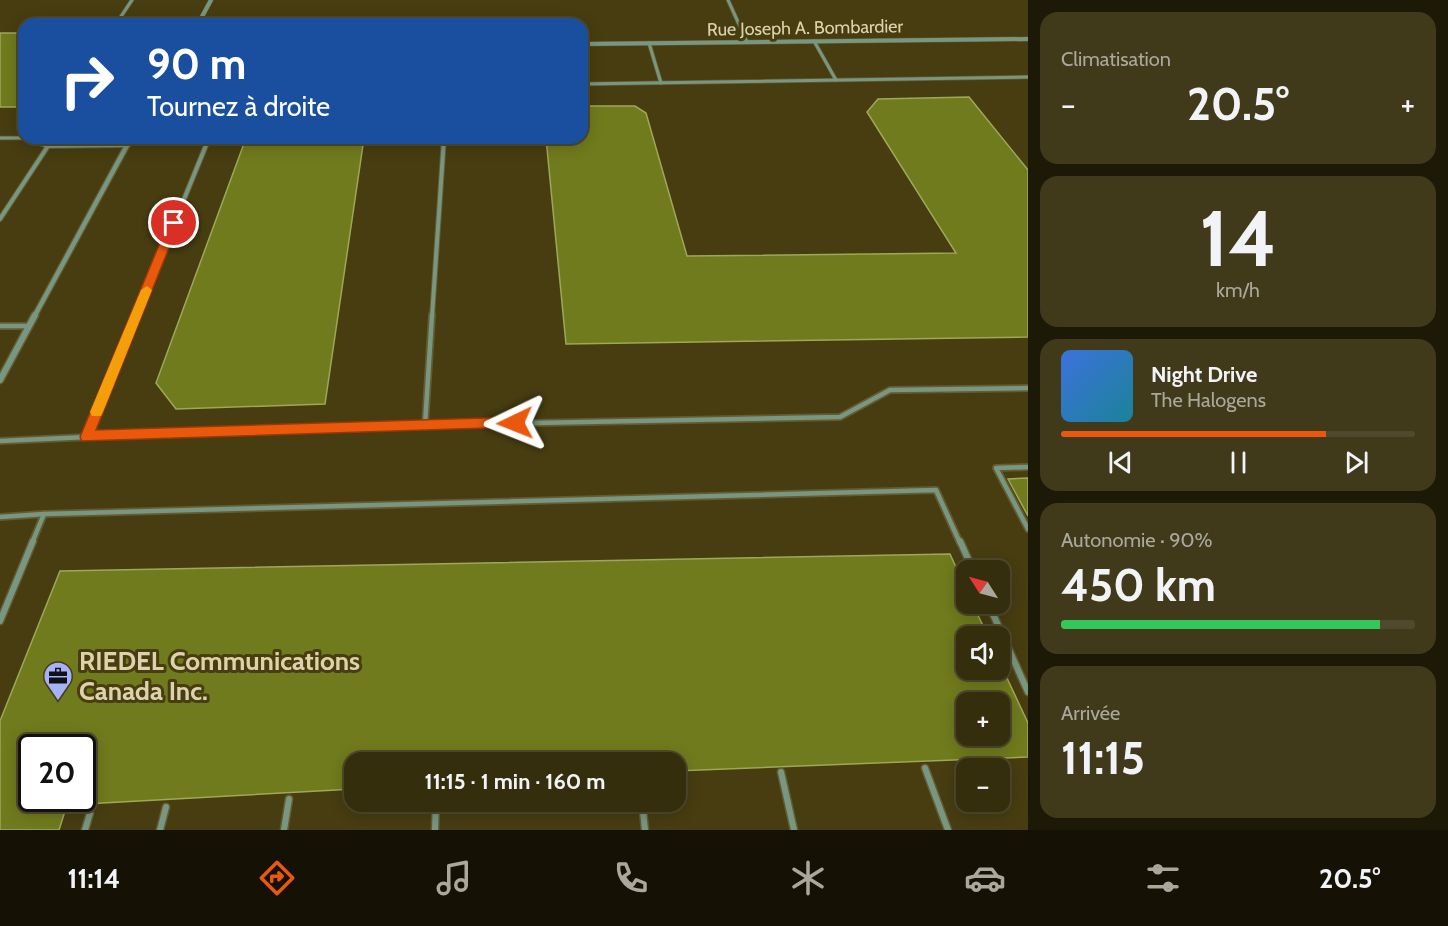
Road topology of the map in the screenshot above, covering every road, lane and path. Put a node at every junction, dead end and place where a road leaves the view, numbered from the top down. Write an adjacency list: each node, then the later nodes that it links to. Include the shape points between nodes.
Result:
1 (132, 0): 4 (lane)
2 (211, 0): 5 (street)
3 (728, 0): 8 (lane)
4 (120, 18)
5 (201, 18)
6 (1028, 39): 7 (street, Rue Joseph A. Bombardier)
7 (814, 41): 8 (street, Rue Joseph A. Bombardier); 12 (lane)
8 (747, 42): 9 (street, Rue Joseph A. Bombardier)
9 (649, 43): 10 (street, Rue Joseph A. Bombardier); 13 (lane)
10 (588, 44)
11 (1028, 77): 12 (lane)
12 (836, 80): 13 (lane)
13 (661, 83): 14 (lane)
14 (588, 84)
15 (0, 138): 16 (lane)
16 (18, 138)
17 (42, 144): 21 (lane)
18 (207, 144): 28 (lane)
19 (444, 144): 27 (lane)
20 (128, 145): 21 (lane); 24 (street)
21 (48, 146): 22 (lane)
22 (0, 219)
23 (0, 326): 24 (lane)
24 (29, 326): 25 (street)
25 (0, 380)
26 (1028, 388): 27 (lane, via 890,390 840,417)
27 (425, 425): 28 (lane)
28 (87, 437): 29 (lane)
29 (0, 441)
30 (1028, 467): 33 (lane, via 996,468)
31 (44, 514): 32 (lane); 34 (lane, via 936,490); 36 (lane)
32 (0, 517)
33 (1028, 529)
34 (968, 560)
35 (992, 614): 37 (lane)
36 (0, 621)
37 (1028, 692)
38 (925, 768): 51 (lane)
39 (780, 772): 50 (lane)
40 (289, 799): 47 (lane)
41 (166, 807): 46 (lane)
42 (436, 812): 48 (lane)
43 (643, 812): 49 (lane)
44 (90, 813): 45 (lane)
45 (85, 830)
46 (160, 830)
47 (284, 830)
48 (435, 830)
49 (645, 830)
50 (794, 830)
51 (948, 830)

